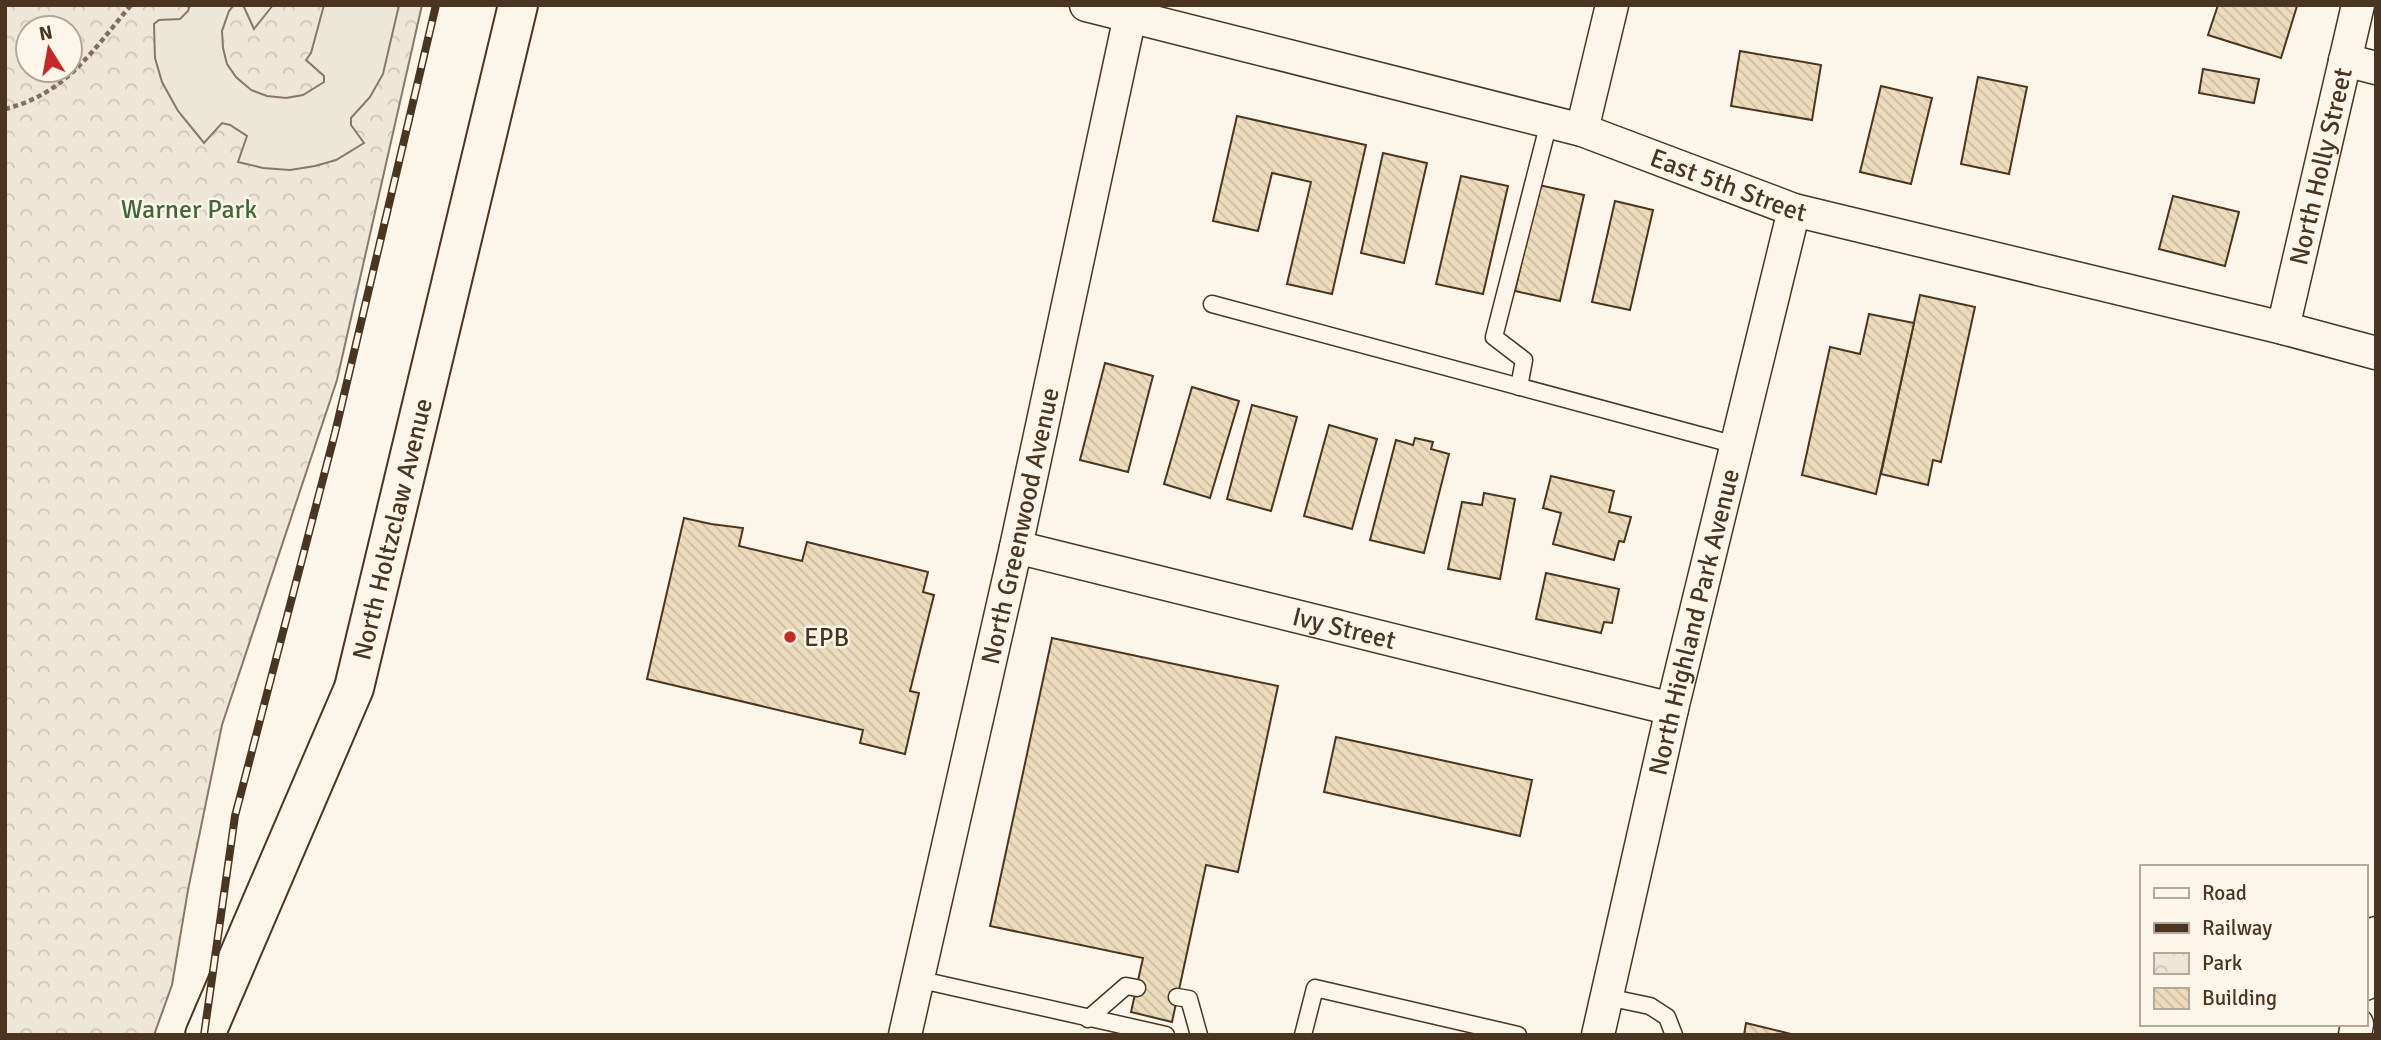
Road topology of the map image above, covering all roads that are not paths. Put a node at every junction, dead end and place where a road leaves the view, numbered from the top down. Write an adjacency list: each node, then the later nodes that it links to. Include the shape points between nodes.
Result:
1 (518, 5): 26 (main road, North Holtzclaw Avenue, via 354,688)
2 (1086, 5): 5 (street, East 5th Street)
3 (1612, 5): 9 (street)
4 (2358, 5): 6 (street, North Holly Street)
5 (1130, 16): 8 (street, East 5th Street); 16 (street, North Greenwood Avenue)
6 (2345, 60): 7 (street); 12 (street, North Holly Street)
7 (2376, 68)
8 (1549, 122): 9 (street, East 5th Street); 14 (lane, via 1494,337 1524,359)
9 (1582, 130): 10 (street, East 5th Street)
10 (1794, 210): 12 (street, East 5th Street); 15 (street, North Highland Park Avenue)
11 (1212, 304): 14 (lane)
12 (2283, 328): 13 (street, East 5th Street)
13 (2376, 353)
14 (1519, 387): 15 (lane)
15 (1736, 445): 17 (street, North Highland Park Avenue)
16 (1016, 547): 17 (street, Ivy Street); 20 (street, North Greenwood Avenue)
17 (1672, 709): 23 (street, North Highland Park Avenue)
18 (2376, 933): 19 (street)
19 (2367, 975)
20 (917, 979): 24 (lane); 27 (street, North Greenwood Avenue)
21 (1136, 988): 24 (lane, via 1126,986)
22 (1177, 997): 29 (lane, via 1189,999)
23 (1607, 997): 32 (street, North Highland Park Avenue); 33 (lane, via 1650,1006 1667,1017)
24 (1088, 1019): 25 (lane)
25 (1148, 1033): 28 (lane)
26 (205, 1035)
27 (905, 1035)
28 (1166, 1035)
29 (1199, 1035)
30 (1303, 1035): 31 (lane, via 1315,988)
31 (1518, 1035)
32 (1598, 1035)
33 (1674, 1035)

